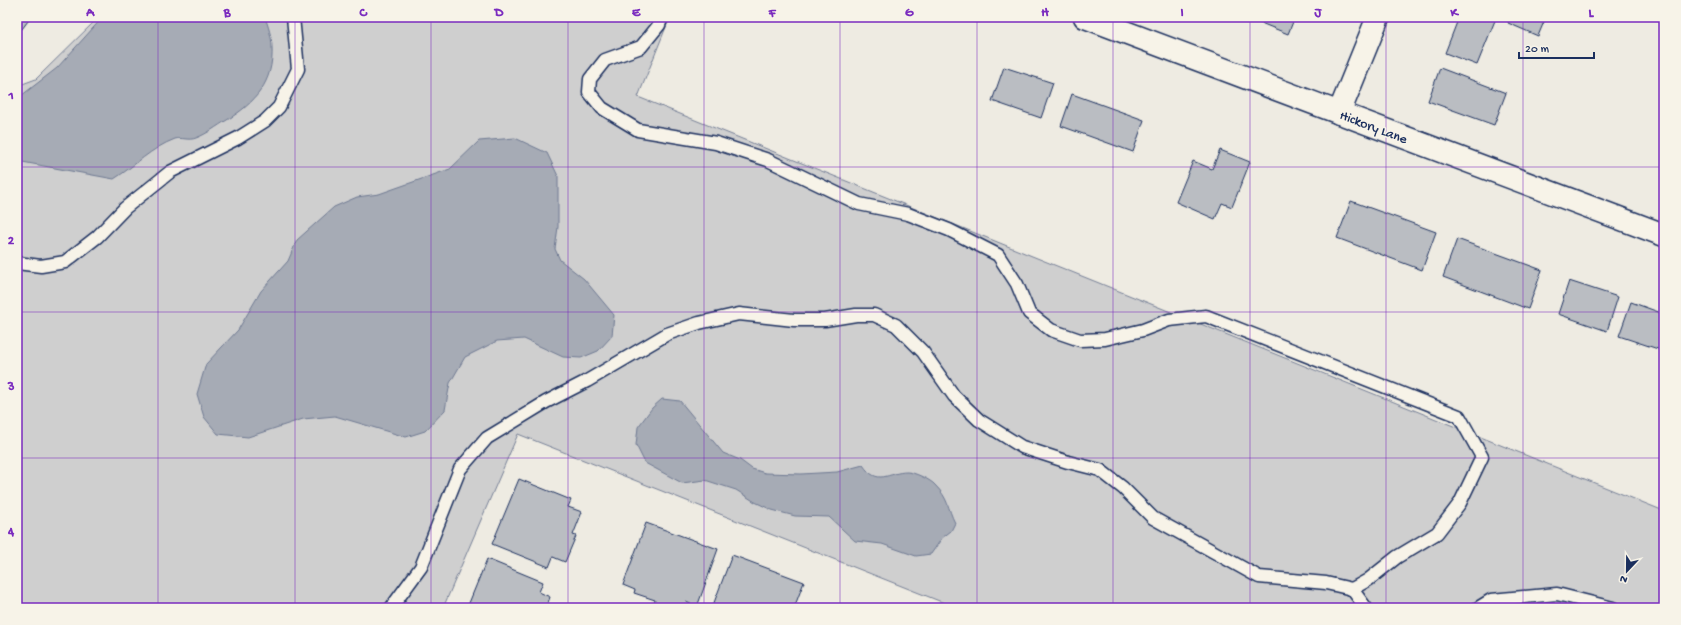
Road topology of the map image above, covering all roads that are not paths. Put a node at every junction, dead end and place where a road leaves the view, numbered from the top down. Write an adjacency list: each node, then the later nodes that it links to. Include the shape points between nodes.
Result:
1 (293, 17): 7 (lane, via 298,69 279,107 265,121 238,138 170,172 65,262 41,266)
2 (662, 17): 8 (lane, via 641,47 606,60 590,78 589,92 602,108 638,130 716,144 768,160 859,204 908,214 949,230 998,255 1017,284 1029,313 1051,330 1080,340 1105,339 1143,330 1169,320 1206,316 1459,416 1482,457 1460,503 1437,533)
3 (1084, 17): 5 (street, Hickory Lane)
4 (1378, 17): 5 (street)
5 (1339, 113): 6 (street, Hickory Lane)
6 (1664, 235)
7 (17, 263)
8 (1352, 589): 9 (lane, via 1259,577 1153,518 1123,488 1100,470 1022,447 979,420 954,396 923,352 896,325 874,315 794,320 738,314 667,334 487,438 460,469 421,567); 10 (lane)
9 (391, 608)
10 (1366, 608)
11 (1478, 608): 12 (lane, via 1491,600 1558,594)
12 (1613, 608)

